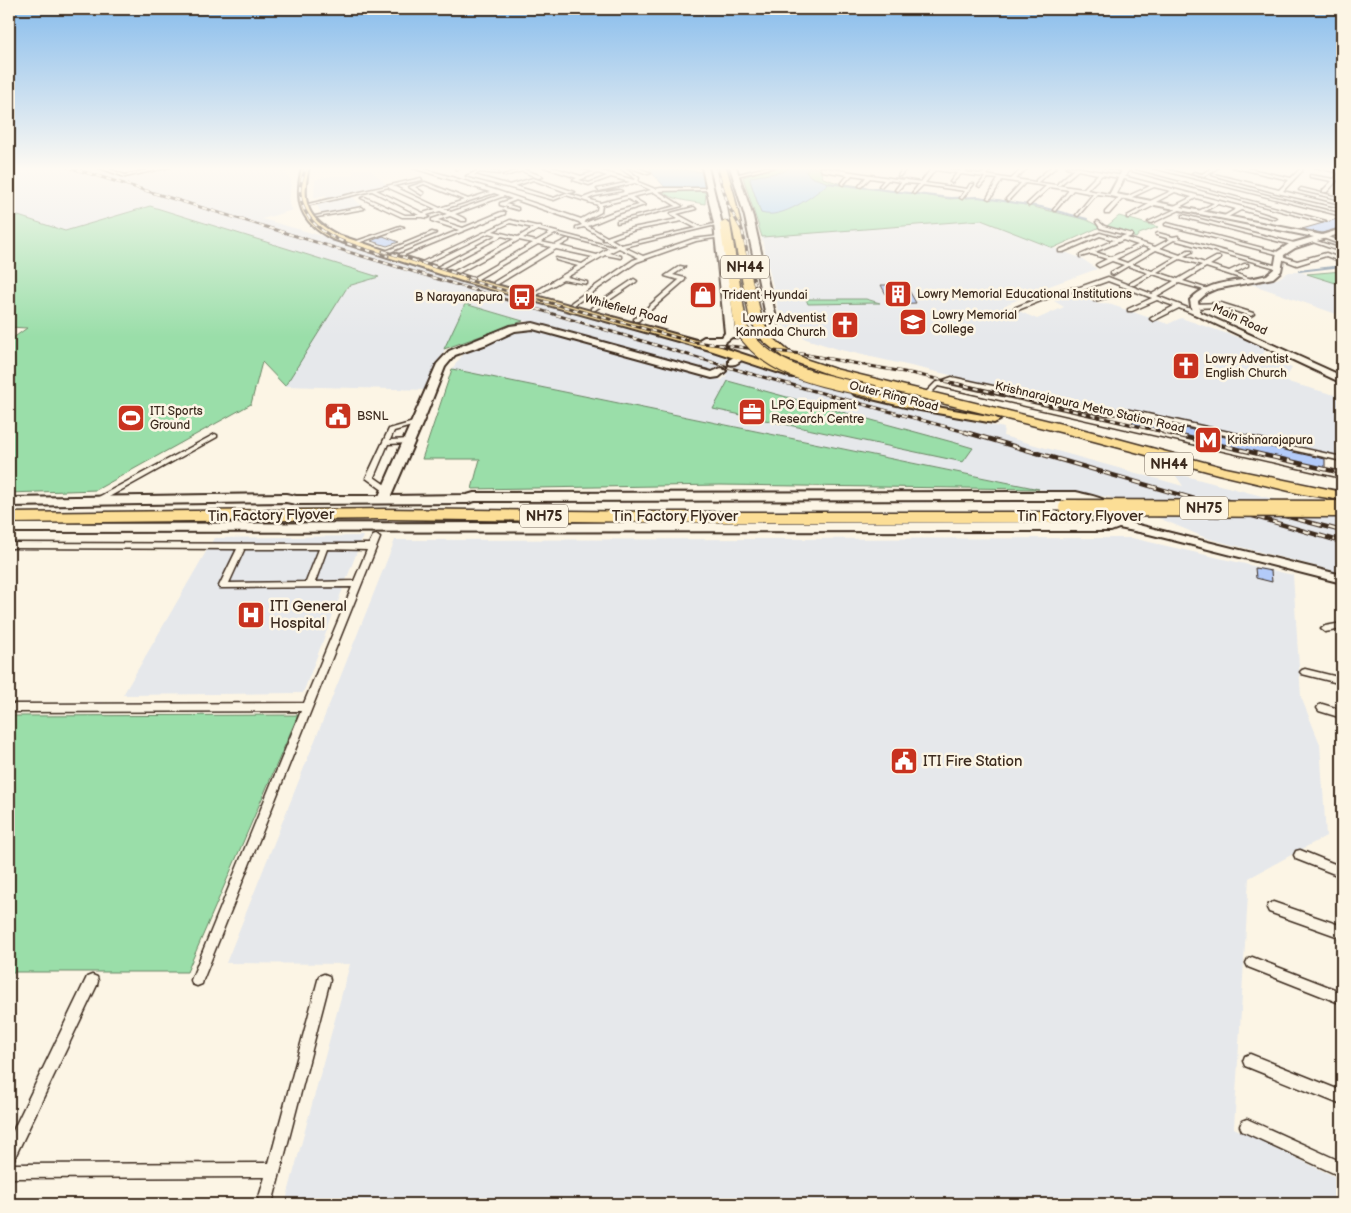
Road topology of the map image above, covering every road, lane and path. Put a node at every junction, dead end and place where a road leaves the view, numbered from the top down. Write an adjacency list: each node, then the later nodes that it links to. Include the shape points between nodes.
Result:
1 (583, 223): 23 (street)
2 (314, 224): 45 (main road, Whitefield Road, via 321,232)
3 (323, 224): 45 (main road, Whitefield Road)
4 (445, 224): 25 (street)
5 (476, 224): 25 (street)
6 (504, 224): 27 (street)
7 (527, 224): 21 (street); 22 (street)
8 (584, 224): 38 (street)
9 (660, 224): 38 (street)
10 (692, 224): 24 (street)
11 (718, 224): 24 (street); 35 (street)
12 (725, 224): 115 (highway, Outer Ring Road / NH44, bridge, via 741,328 745,338 762,354 798,371 875,392)
13 (736, 224): 110 (highway, Outer Ring Road / NH44, via 756,320)
14 (750, 224): 110 (street, via 774,331)
15 (1099, 224): 40 (street, via 1130,235)
16 (1167, 224): 26 (street)
17 (1199, 224): 26 (street)
18 (1213, 224): 51 (street)
19 (1255, 224): 39 (street)
20 (402, 227): 31 (street)
21 (520, 228)
22 (538, 228): 30 (street); 37 (street)
23 (578, 228)
24 (700, 228): 50 (street)
25 (462, 229): 62 (street)
26 (1188, 230): 41 (street); 63 (street)
27 (488, 231): 33 (street); 73 (street)
28 (1342, 231): 39 (street)
29 (513, 232): 33 (street)
30 (556, 232): 46 (street); 48 (street)
31 (383, 233): 36 (street); 45 (street)
32 (434, 233): 56 (street)
33 (504, 234): 37 (street); 80 (street)
34 (1158, 234): 41 (street)
35 (719, 237): 43 (street); 109 (street)
36 (396, 238)
37 (519, 238): 46 (street); 85 (street)
38 (607, 238): 48 (street); 50 (street)
39 (1321, 238): 44 (street); 49 (street); 51 (street); 59 (street)
40 (1121, 239): 47 (street); 55 (street, via 1100,234); 61 (street)
41 (1174, 239): 53 (street); 82 (street)
42 (567, 240): 52 (street)
43 (695, 240): 67 (street)
44 (1342, 240)
45 (356, 242): 56 (main road, Whitefield Road); 85 (main road, Whitefield Road)
46 (535, 242): 52 (street); 87 (street)
47 (1142, 242): 53 (street); 70 (street)
48 (595, 243): 54 (street)
49 (1342, 244)
50 (620, 245): 54 (street); 67 (street)
51 (1296, 245): 63 (street)
52 (555, 246): 64 (street); 92 (street)
53 (1159, 247): 66 (street); 76 (street)
54 (613, 248): 60 (street)
55 (1068, 248): 57 (street); 61 (street)
56 (388, 251): 62 (main road, Whitefield Road)
57 (1062, 251)
58 (1190, 251): 66 (street)
59 (1342, 251)
60 (604, 253): 64 (street); 65 (street)
61 (1086, 254): 70 (street)
62 (402, 255): 73 (main road, Whitefield Road)
63 (1279, 255): 71 (street, via 1297,263); 82 (street)
64 (598, 257): 78 (street)
65 (619, 257)
66 (1180, 257): 77 (street); 83 (street)
67 (643, 258): 99 (street, via 627,265)
68 (1218, 258): 77 (street)
69 (558, 259): 78 (street)
70 (1111, 259): 75 (street); 76 (street)
71 (1310, 259): 72 (street, via 1326,254); 74 (street)
72 (1342, 261)
73 (425, 262): 80 (main road, Whitefield Road)
74 (1322, 263)
75 (1099, 265)
76 (1129, 265): 83 (street); 86 (street)
77 (1206, 265): 84 (street); 91 (street)
78 (583, 266): 88 (street)
79 (1246, 266): 84 (street)
80 (440, 267): 85 (main road, Whitefield Road)
81 (682, 267): 107 (street, via 668,276 683,279)
82 (1278, 268): 89 (street, Main Road, via 1274,275)
83 (1153, 273): 91 (street); 94 (street)
84 (1230, 273): 89 (street)
85 (454, 274): 87 (main road, Whitefield Road); 117 (main road, Whitefield Road, via 854,392)
86 (1113, 274)
87 (476, 278): 92 (main road, Whitefield Road)
88 (563, 278): 93 (street); 96 (street)
89 (1251, 280): 95 (street, Main Road)
90 (634, 281): 101 (street)
91 (1178, 281): 95 (street); 97 (street)
92 (496, 283): 96 (main road, Whitefield Road)
93 (585, 283)
94 (1133, 287): 97 (street); 98 (street); 102 (street, via 1108,279 1060,291)
95 (1206, 290): 103 (street, Main Road, via 1194,300)
96 (536, 294): 99 (main road, Whitefield Road)
97 (1155, 297): 100 (street); 104 (street)
98 (1096, 300)
99 (574, 303): 101 (main road, Whitefield Road)
100 (1179, 306): 103 (street); 106 (street)
101 (593, 309): 107 (main road, Whitefield Road)
102 (1016, 309)
103 (1195, 309): 105 (street, via 1221,305); 113 (street, Main Road)
104 (1130, 310)
105 (1250, 314)
106 (1153, 319)
107 (636, 320): 111 (main road, Whitefield Road)
108 (559, 333): 108 (street, via 712,374 722,372 712,375); 118 (street, via 527,326 452,353 440,366)
109 (730, 334): 110 (street); 111 (street, via 719,341)
110 (764, 336): 112 (highway, Outer Ring Road / NH44)
111 (704, 340): 112 (main road, Whitefield Road)
112 (796, 359): 115 (highway, Outer Ring Road / NH44)
113 (1342, 380)
114 (938, 384): 115 (street); 120 (street, via 952,379 1107,414 1125,411); 123 (street, Krishnarajapura Metro Station Road)
115 (927, 400): 116 (highway, Outer Ring Road / NH44); 117 (highway, Outer Ring Road / NH44)
116 (1025, 419): 126 (highway, Outer Ring Road, via 1051,421); 128 (highway, Outer Ring Road / NH44, via 1278,484)
117 (994, 420): 133 (highway, Outer Ring Road / NH44, via 1122,450 1220,479 1323,499)
118 (417, 423): 121 (street); 122 (street, via 391,430)
119 (215, 436): 130 (street)
120 (1250, 439): 123 (street); 124 (street)
121 (410, 441): 122 (street); 127 (street)
122 (386, 442): 127 (street, via 370,478)
123 (1264, 458): 125 (street, Krishnarajapura Metro Station Road)
124 (1342, 459)
125 (1342, 476)
126 (1342, 485)
127 (385, 494): 129 (street); 130 (street, via 296,500)
128 (1342, 496)
129 (474, 497): 137 (street, via 1076,496 1100,502 1114,512)
130 (95, 501): 131 (street)
131 (9, 502)
132 (9, 508): 134 (highway, Tin Factory Flyover / NH75, via 787,506)
133 (1342, 509): 134 (highway, Tin Factory Flyover / NH75, bridge)
134 (1069, 512): 135 (highway, Tin Factory Flyover / NH75); 136 (highway, Tin Factory Flyover / NH75, via 649,517 384,514)
135 (1342, 517)
136 (9, 518)
137 (1117, 524): 138 (street, via 1111,527); 142 (street)
138 (9, 528)
139 (9, 545): 140 (street)
140 (324, 546): 143 (street, via 374,542); 144 (street)
141 (240, 550): 144 (street, via 223,586)
142 (1342, 580)
143 (357, 584): 144 (street); 149 (street)
144 (309, 585)
145 (1342, 626): 146 (street)
146 (1325, 629)
147 (1305, 672): 148 (street)
148 (1342, 681)
149 (307, 707): 150 (street); 159 (street)
150 (9, 708)
151 (1322, 708): 152 (street)
152 (1342, 714)
153 (1300, 855): 154 (street)
154 (1342, 872)
155 (1273, 908): 156 (street)
156 (1342, 932)
157 (1252, 963): 161 (street)
158 (92, 980): 165 (street)
159 (197, 980)
160 (324, 980): 166 (street)
161 (1342, 998)
162 (1250, 1061): 163 (street)
163 (1342, 1098)
164 (1247, 1126): 167 (street)
165 (9, 1154)
166 (274, 1170): 168 (street); 169 (street)
167 (1342, 1170)
168 (9, 1171)
169 (265, 1204)

